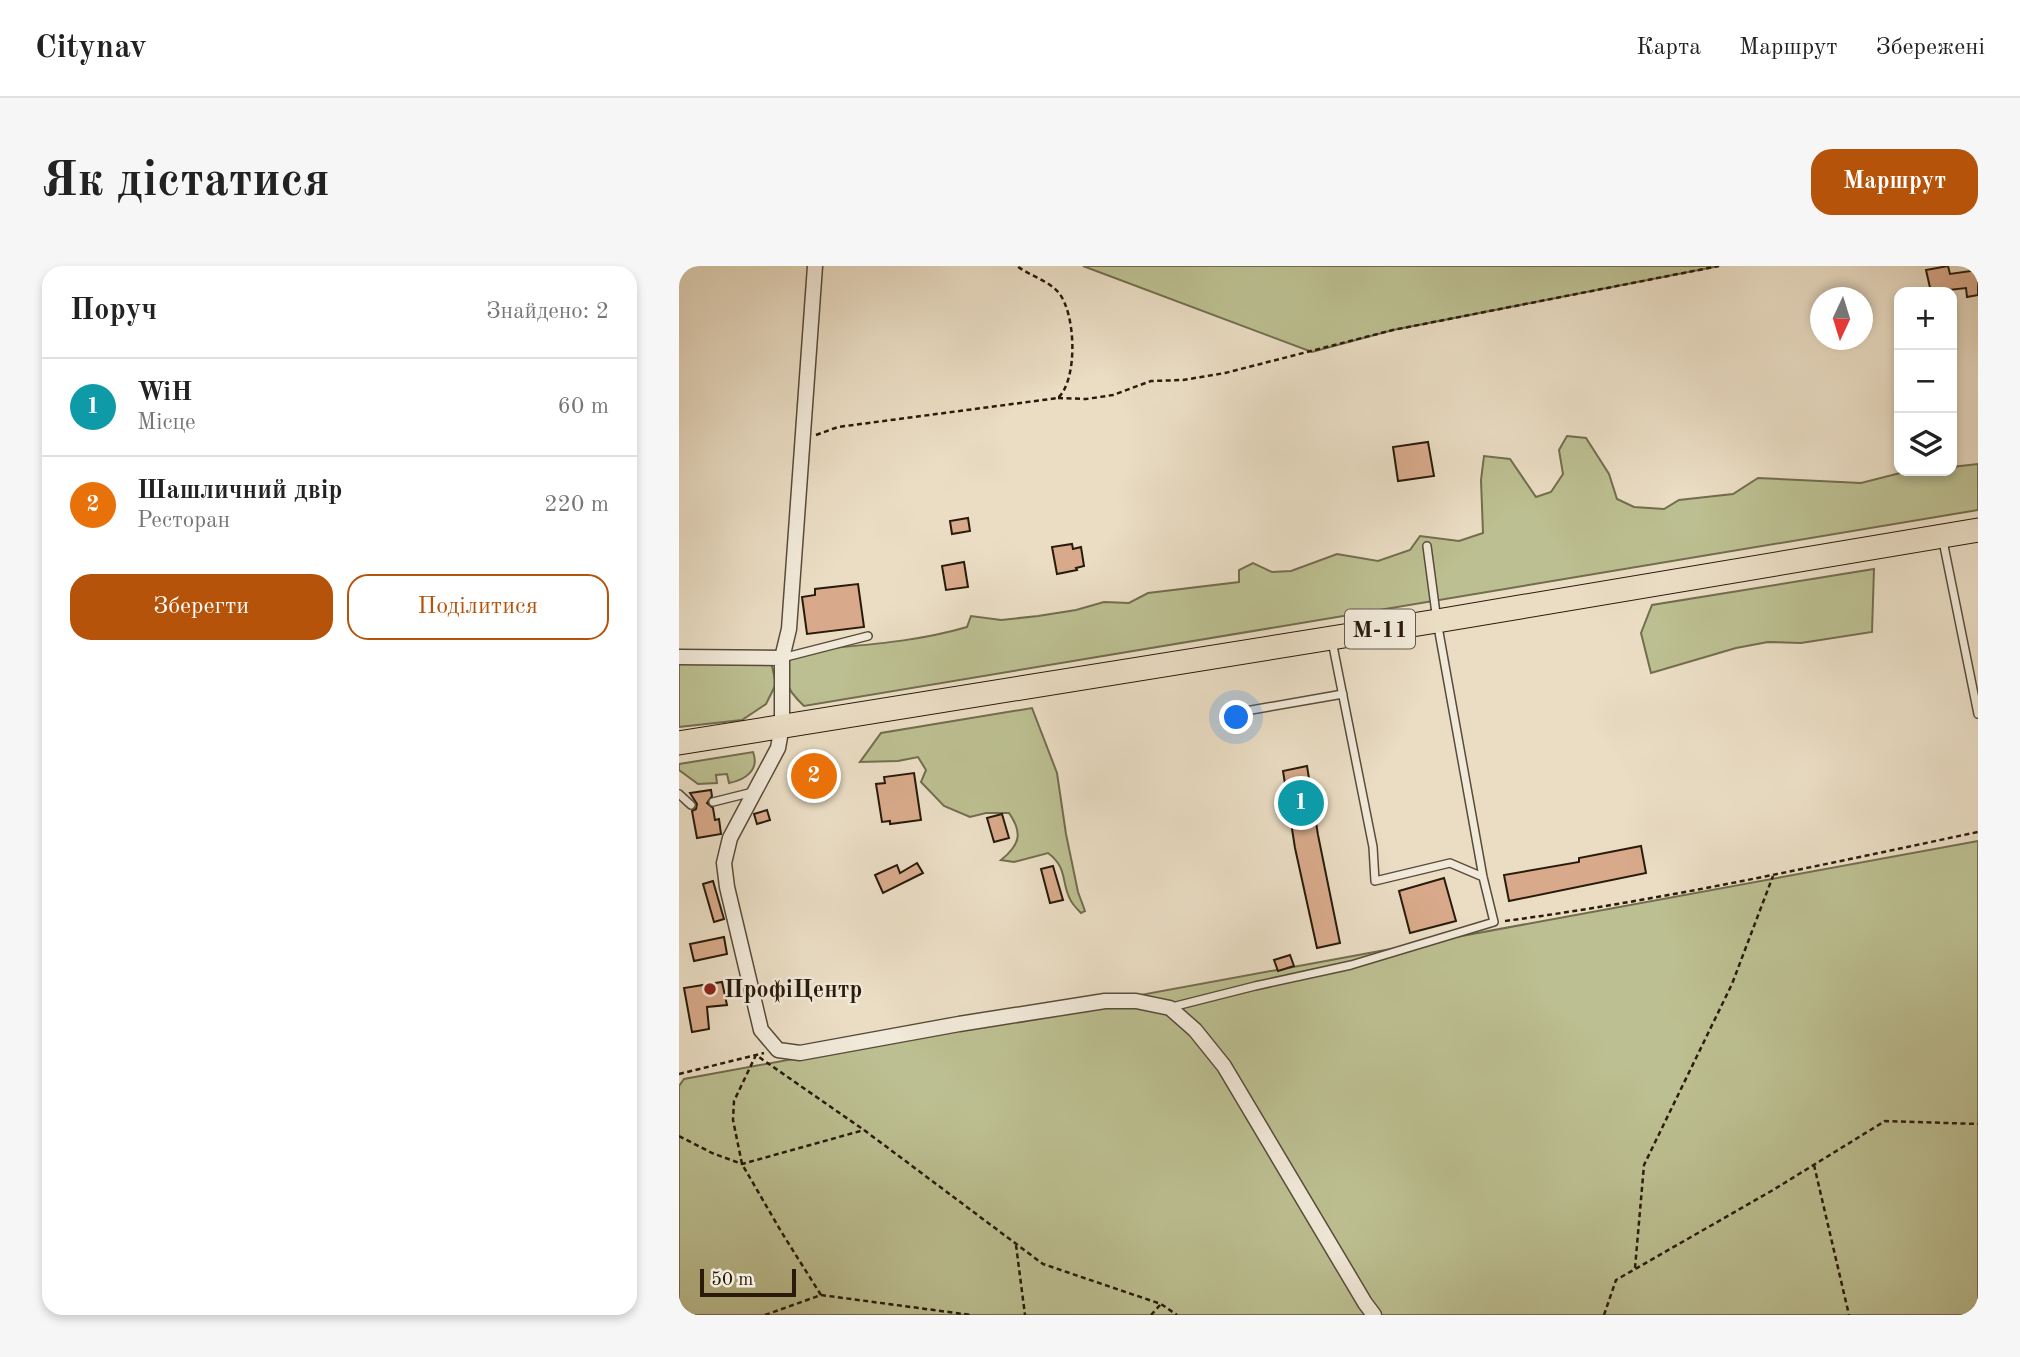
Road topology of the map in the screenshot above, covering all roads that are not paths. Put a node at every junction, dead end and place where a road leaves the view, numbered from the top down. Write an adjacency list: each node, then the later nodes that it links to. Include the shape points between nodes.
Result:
1 (815, 266): 9 (street, via 789,629)
2 (1978, 530): 3 (highway, М-11)
3 (1942, 537): 5 (highway, М-11); 12 (lane)
4 (1427, 545): 5 (lane)
5 (1437, 621): 7 (highway, М-11); 19 (lane)
6 (868, 636): 9 (lane)
7 (1331, 637): 10 (lane); 13 (highway, М-11)
8 (679, 657): 9 (street)
9 (782, 658): 13 (street)
10 (1343, 694): 11 (lane); 19 (lane, via 1373,847 1375,881 1450,863)
11 (1240, 712)
12 (1978, 714)
13 (782, 726): 14 (highway, М-11); 15 (street, via 778,748)
14 (679, 743)
15 (756, 791): 17 (lane); 20 (street, via 730,838 724,863 761,1030 778,1050 800,1053 1105,1001)
16 (679, 794): 18 (lane)
17 (713, 802)
18 (691, 805)
19 (1483, 877): 20 (lane, via 1495,922 1351,965)
20 (1170, 1008): 21 (street, via 1224,1066)
21 (1374, 1315)

